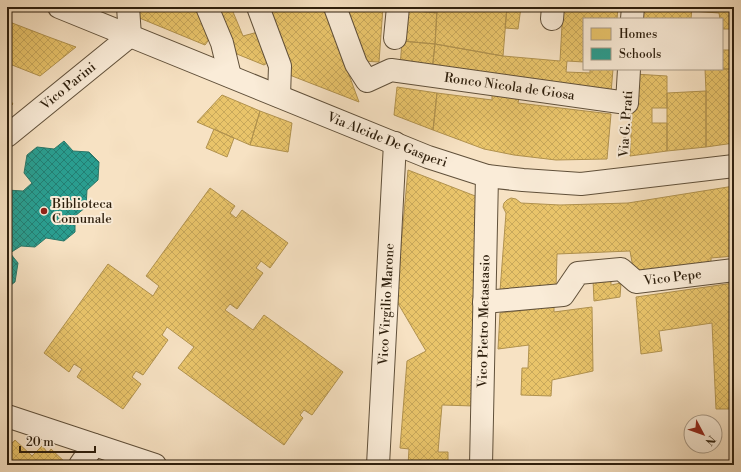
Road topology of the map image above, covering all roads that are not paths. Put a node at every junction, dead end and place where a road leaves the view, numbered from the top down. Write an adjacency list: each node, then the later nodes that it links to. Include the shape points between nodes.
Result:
1 (59, 7): 9 (street, Via Alcide De Gasperi)
2 (128, 7): 9 (street)
3 (207, 7): 12 (street, via 222,42)
4 (258, 7): 13 (street, via 280,66)
5 (335, 7): 14 (street, Ronco Nicola de Giosa, via 356,64 367,81 391,70)
6 (398, 7): 10 (street)
7 (633, 7): 8 (street)
8 (632, 18)
9 (130, 36): 12 (street, Via Alcide De Gasperi); 15 (street, Vico Parini)
10 (395, 38)
11 (629, 70): 14 (street, Via G. Prati)
12 (230, 76): 13 (street, Via Alcide De Gasperi)
13 (279, 96): 16 (street, Via Alcide De Gasperi)
14 (627, 103)
15 (7, 136)
16 (395, 143): 18 (street, Via Alcide De Gasperi, via 428,157); 25 (street, Vico Virgilio Marone)
17 (734, 166): 18 (street, Via Alcide De Gasperi, via 580,184)
18 (487, 176): 20 (street, Vico Pietro Metastasio)
19 (734, 270): 20 (street, Vico Pepe, via 636,282 621,270 578,273 562,294)
20 (484, 302): 26 (street, Vico Pietro Metastasio)
21 (12, 424): 22 (street)
22 (94, 444): 23 (street); 24 (street)
23 (80, 465)
24 (155, 465)
25 (378, 465)
26 (480, 465)

